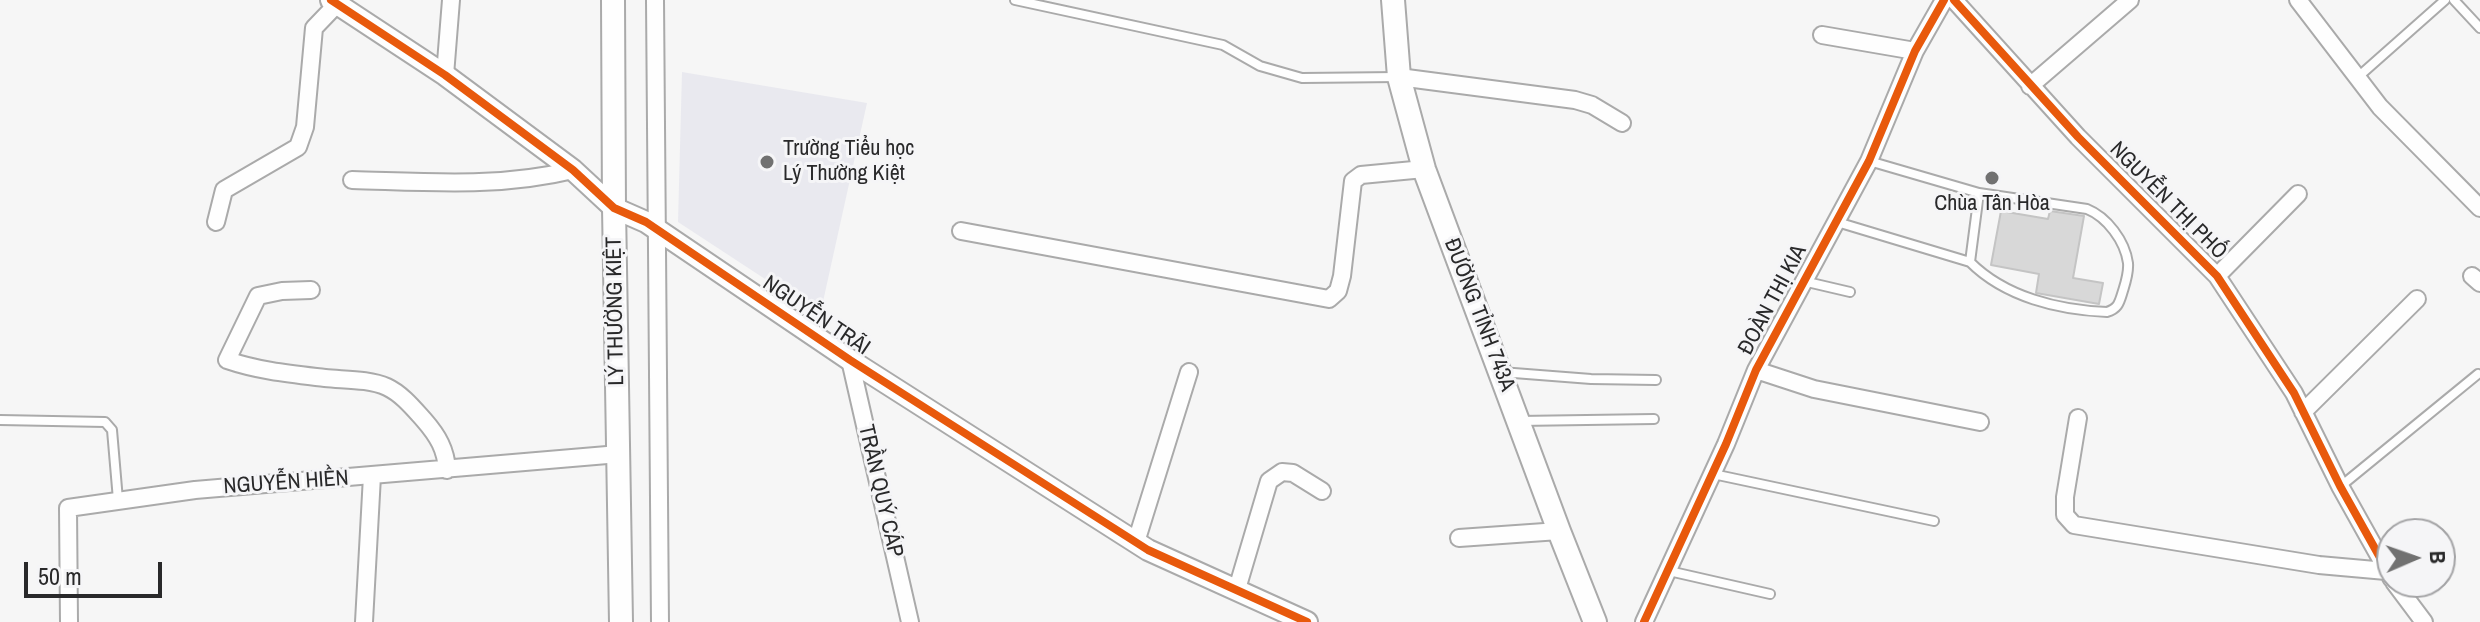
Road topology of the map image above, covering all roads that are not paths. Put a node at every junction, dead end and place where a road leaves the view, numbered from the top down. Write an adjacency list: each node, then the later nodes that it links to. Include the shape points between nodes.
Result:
1 (451, 0): 16 (street)
2 (613, 0): 27 (main road, LÝ THƯỜNG KIỆT)
3 (655, 0): 31 (street)
4 (1015, 0): 17 (lane, via 1223,45 1260,66 1302,78)
5 (1393, 0): 17 (main road, ĐƯỜNG TỈNH 743A)
6 (1944, 0): 15 (street, ĐOÀN THỊ KIA)
7 (1954, 0): 19 (street, NGUYỄN THỊ PHỐ)
8 (2130, 0): 19 (street)
9 (2298, 0): 18 (street)
10 (2445, 0): 18 (lane)
11 (2454, 0): 13 (lane)
12 (334, 2): 16 (street, NGUYỄN TRÃI); 29 (street, via 314,28 305,127 298,147 224,190)
13 (2480, 28)
14 (1822, 35): 15 (street)
15 (1915, 51): 21 (street, ĐOÀN THỊ KIA)
16 (445, 75): 23 (street, NGUYỄN TRÃI)
17 (1399, 77): 20 (street, via 1575,100); 22 (main road, ĐƯỜNG TỈNH 743A)
18 (2358, 77): 28 (street, via 2380,107)
19 (2030, 86): 34 (street, NGUYỄN THỊ PHỐ)
20 (1622, 123)
21 (1869, 161): 25 (lane); 30 (street, ĐOÀN THỊ KIA)
22 (1424, 169): 32 (street, via 1361,175 1353,181 1342,276 1329,299); 42 (main road, ĐƯỜNG TỈNH 743A)
23 (573, 170): 24 (street, via 504,182); 27 (street, NGUYỄN TRÃI)
24 (352, 180)
25 (1979, 193): 33 (lane); 33 (lane, via 2099,214 2120,243 2128,274 2119,305 2094,312 2024,296 1986,278)
26 (2298, 194): 34 (street)
27 (614, 208): 31 (street, NGUYỄN TRÃI); 51 (main road, LÝ THƯỜNG KIỆT)
28 (2480, 208)
29 (216, 222)
30 (1837, 222): 33 (lane); 35 (street, ĐOÀN THỊ KIA)
31 (658, 231): 39 (street, NGUYỄN TRÃI); 71 (street)
32 (961, 231)
33 (1970, 262)
34 (2217, 276): 45 (street, NGUYỄN THỊ PHỐ)
35 (1802, 281): 37 (lane); 40 (street, ĐOÀN THỊ KIA)
36 (311, 290): 52 (street, via 258,296 227,360 398,393 442,444)
37 (1850, 292)
38 (2417, 299): 45 (street)
39 (850, 360): 61 (street, NGUYỄN TRÃI); 72 (street, TRẦN QUÝ CÁP)
40 (1756, 370): 50 (street, via 1814,389); 53 (street, ĐOÀN THỊ KIA)
41 (1189, 372): 61 (street)
42 (1501, 372): 44 (lane); 49 (main road, ĐƯỜNG TỈNH 743A)
43 (2478, 374): 55 (lane)
44 (1656, 380)
45 (2303, 412): 55 (street, NGUYỄN THỊ PHỐ)
46 (2078, 418): 64 (street, via 2065,497 2065,515 2074,525)
47 (1654, 419): 49 (lane)
48 (0, 420): 57 (lane, via 105,422 112,430)
49 (1518, 421): 59 (main road, ĐƯỜNG TỈNH 743A)
50 (1980, 422)
51 (619, 454): 52 (street, NGUYỄN HIỀN); 70 (main road, LÝ THƯỜNG KIỆT)
52 (447, 470): 54 (street, NGUYỄN HIỀN)
53 (1713, 474): 58 (lane); 63 (street, ĐOÀN THỊ KIA)
54 (372, 476): 57 (street, NGUYỄN HIỀN); 69 (street)
55 (2340, 486): 62 (street, NGUYỄN THỊ PHỐ)
56 (1322, 491): 65 (street, via 1293,473 1282,472 1269,481)
57 (118, 500): 68 (street, NGUYỄN HIỀN, via 68,508)
58 (1934, 521)
59 (1559, 531): 60 (street); 74 (main road, ĐƯỜNG TỈNH 743A)
60 (1459, 538)
61 (1136, 542): 65 (street, NGUYỄN TRÃI)
62 (2376, 550)
63 (1669, 571): 66 (lane); 75 (street, ĐOÀN THỊ KIA)
64 (2376, 574)
65 (1237, 589): 73 (street, NGUYỄN TRÃI)
66 (1770, 594)
67 (2406, 598): 76 (street, NGUYỄN THỊ PHỐ)
68 (69, 622)
69 (364, 622)
70 (621, 622)
71 (660, 622)
72 (910, 622)
73 (1307, 622)
74 (1595, 622)
75 (1644, 622)
76 (2424, 622)

